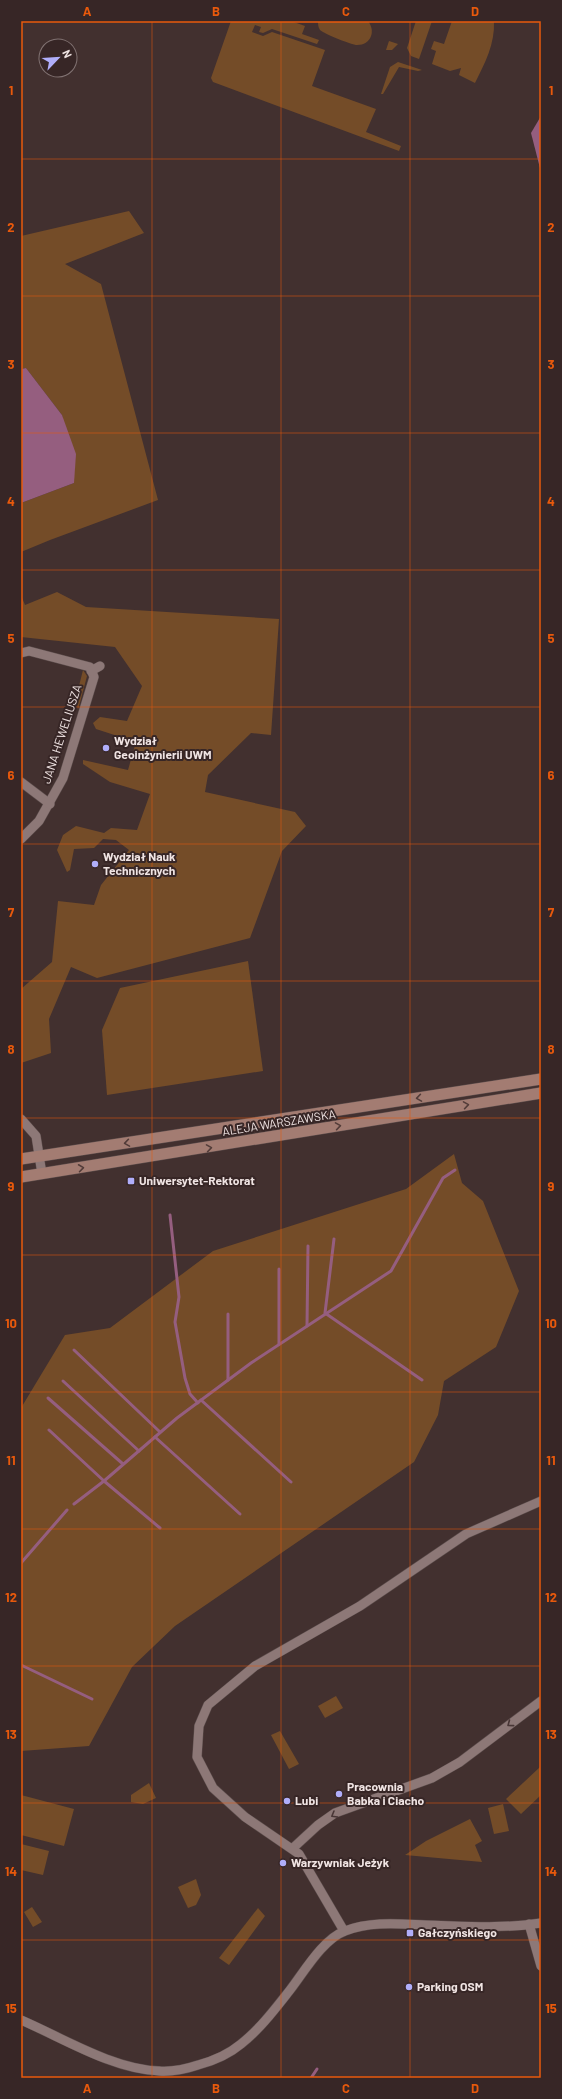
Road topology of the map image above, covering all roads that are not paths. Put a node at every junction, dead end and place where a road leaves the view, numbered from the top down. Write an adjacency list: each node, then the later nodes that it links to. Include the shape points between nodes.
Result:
1 (21, 653): 3 (street, JANA HEWELIUSZA, via 29,651 81,664 90,667)
2 (100, 666): 3 (street, JANA HEWELIUSZA)
3 (91, 671): 5 (street, JANA HEWELIUSZA, via 94,677 63,778)
4 (21, 782): 5 (street, JANA HEWELIUSZA)
5 (50, 804): 6 (street, JANA HEWELIUSZA, via 39,821)
6 (21, 840)
7 (541, 1079): 10 (main road, ALEJA WARSZAWSKA, one-way to 10)
8 (541, 1093): 12 (main road, ALEJA WARSZAWSKA, one-way to 8)
9 (21, 1119): 10 (street, via 36,1136)
10 (40, 1156): 11 (main road, ALEJA WARSZAWSKA); 12 (street)
11 (21, 1159)
12 (42, 1174): 13 (main road, ALEJA WARSZAWSKA)
13 (21, 1177)
14 (541, 1501): 16 (street, via 466,1534 360,1606 255,1666 208,1705 200,1726 197,1757 213,1788 245,1816)
15 (541, 1701): 16 (street, one-way to 16, via 460,1762 432,1778 335,1813)
16 (293, 1848): 19 (street, via 313,1876)
17 (541, 1922): 18 (street)
18 (529, 1924): 19 (street, via 484,1927 386,1923); 20 (street)
19 (344, 1931): 21 (street, via 316,1955 257,2029 241,2044 222,2056 194,2066 160,2072 133,2067)
20 (541, 1966)
21 (21, 2020)

